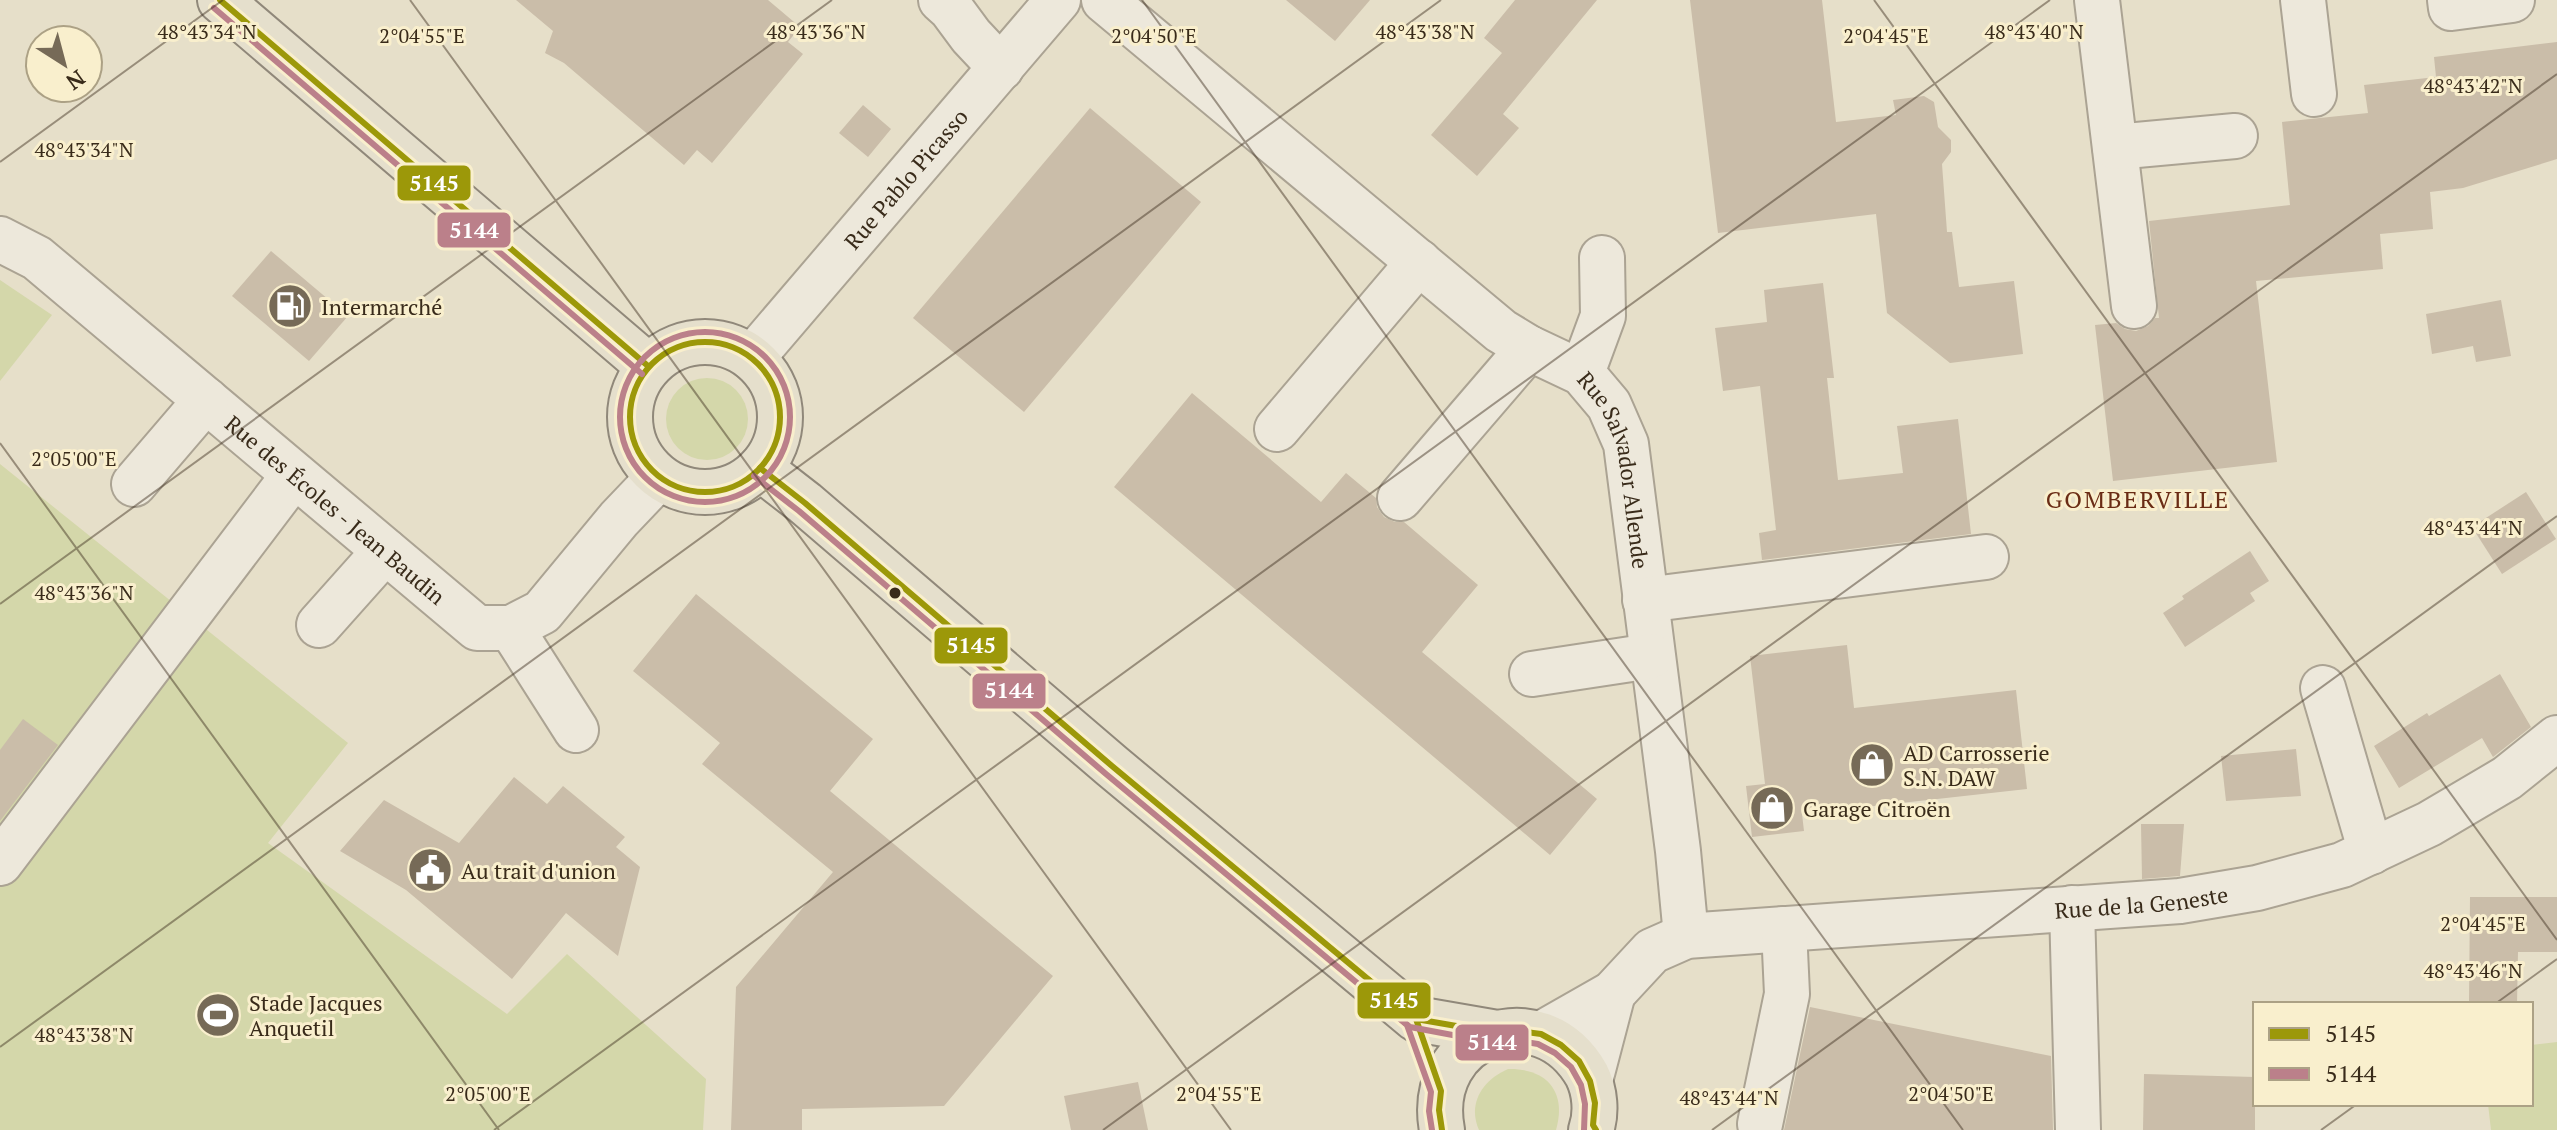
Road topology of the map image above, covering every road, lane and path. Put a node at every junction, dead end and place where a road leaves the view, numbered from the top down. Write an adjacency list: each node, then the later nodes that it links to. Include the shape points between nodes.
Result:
1 (220, 0): 19 (main road)
2 (1058, 0): 9 (street, Rue Pablo Picasso)
3 (1104, 0): 15 (street, Rue Salvador Allende)
4 (2097, 0): 12 (street)
5 (2303, 0): 10 (street)
6 (2450, 0): 7 (street, via 2451,8)
7 (2512, 0)
8 (950, 3): 9 (street)
9 (1001, 68): 18 (street, Rue Pablo Picasso)
10 (2314, 94)
11 (2235, 136): 12 (street)
12 (2115, 147): 16 (street)
13 (0, 239): 21 (street, Rue des Écoles - Jean Baudin, via 37,258)
14 (1602, 258): 20 (street, via 1603,316)
15 (1419, 262): 17 (street, Rue Salvador Allende); 22 (street)
16 (2134, 306)
17 (1529, 348): 20 (street, Rue Salvador Allende); 27 (street)
18 (752, 358): 19 (main road, via 710,341 687,343); 23 (main road, via 776,391 780,411 772,451)
19 (648, 366): 25 (main road, via 630,403 629,424 644,462)
20 (1582, 373): 30 (street, Rue Salvador Allende, via 1609,405 1626,444)
21 (206, 400): 24 (street, Rue des Écoles - Jean Baudin); 26 (street)
22 (1277, 429)
23 (760, 468): 25 (main road, via 738,485 711,492 674,487); 44 (main road)
24 (294, 475): 28 (street, Rue des Écoles - Jean Baudin); 39 (street)
25 (659, 477): 32 (street, via 542,612)
26 (134, 484)
27 (1400, 498)
28 (385, 551): 31 (street); 32 (street, Rue des Écoles - Jean Baudin, via 477,628)
29 (1986, 557): 30 (street)
30 (1645, 600): 33 (street, Rue Salvador Allende)
31 (319, 625)
32 (511, 628): 36 (street)
33 (1651, 656): 34 (street); 42 (street, Rue Salvador Allende)
34 (1532, 674)
35 (2323, 688): 38 (street)
36 (576, 730)
37 (2557, 738): 38 (street, Rue de la Geneste, via 2507,778)
38 (2371, 852): 40 (street, Rue de la Geneste, via 2257,888 2180,901)
39 (0, 863)
40 (2072, 908): 41 (street, Rue de la Geneste); 51 (street)
41 (1784, 929): 42 (street, Rue de la Geneste); 49 (street, via 1787,994)
42 (1686, 936): 43 (street, via 1652,951)
43 (1613, 993): 46 (street); 47 (street)
44 (1416, 1019): 45 (main road); 48 (main road)
45 (1497, 1033): 46 (main road); 48 (main road, via 1461,1054 1448,1071)
46 (1541, 1034): 47 (main road, via 1579,1061)
47 (1590, 1081): 50 (main road)
48 (1441, 1110)
49 (1760, 1124)
50 (1593, 1128)
51 (2078, 1130)

